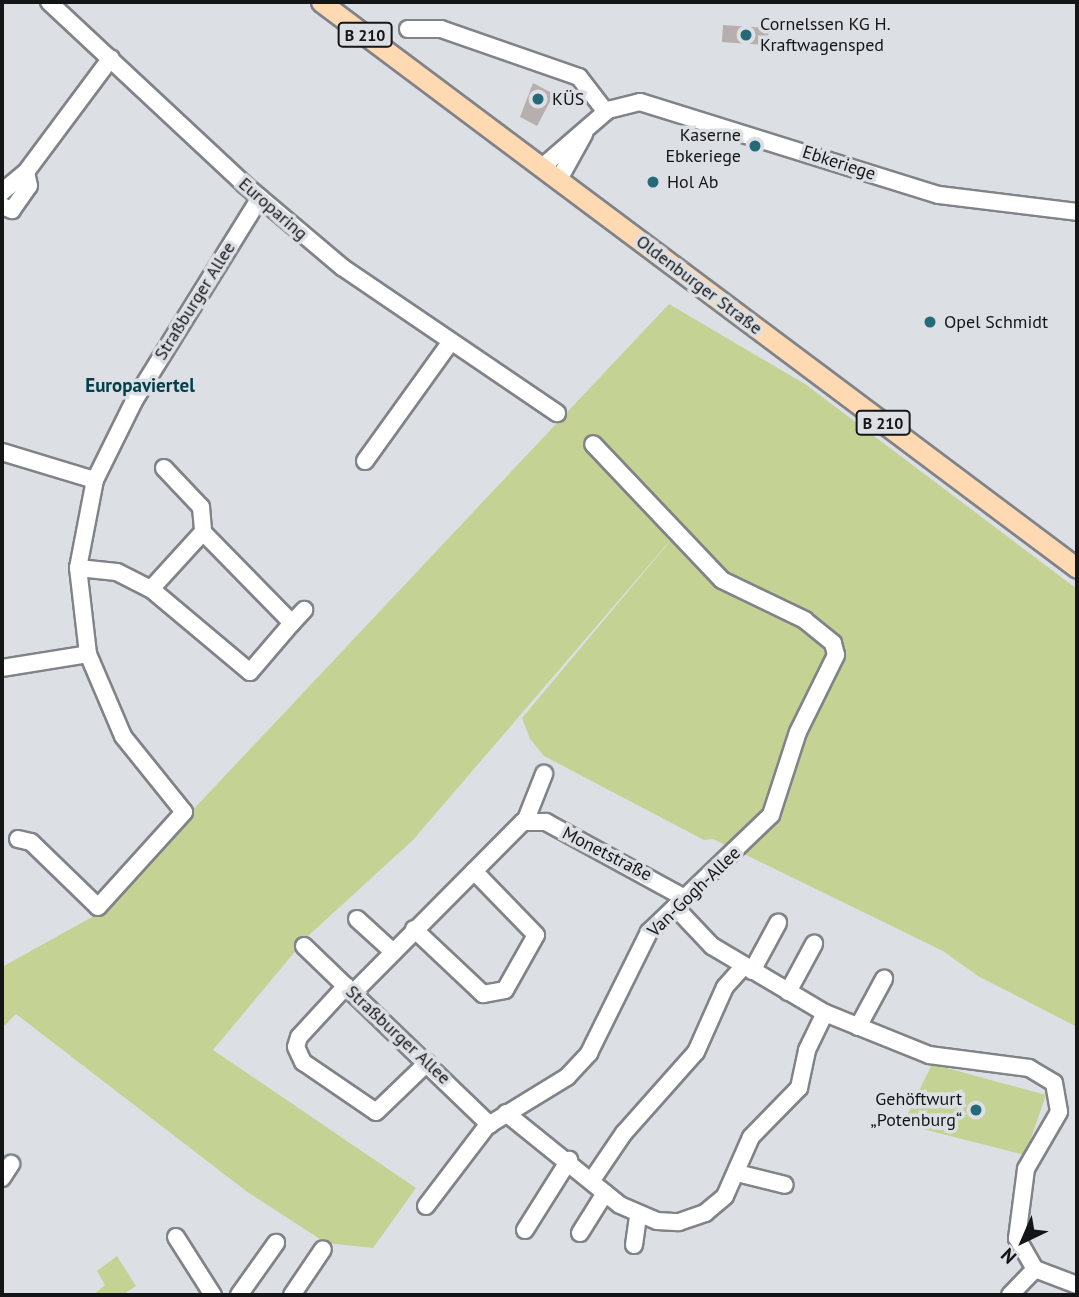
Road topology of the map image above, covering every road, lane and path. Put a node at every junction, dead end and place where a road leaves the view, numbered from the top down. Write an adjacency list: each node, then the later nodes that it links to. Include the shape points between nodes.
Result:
1 (49, 2): 3 (street, Europaring)
2 (321, 2): 8 (main road, Oldenburger Straße / B 210)
3 (63, 8): 5 (street, Europaring)
4 (408, 29): 6 (street, via 441,29 579,77)
5 (111, 58): 9 (street); 12 (street, Europaring)
6 (606, 112): 7 (street, Ebkeriege); 14 (street, Ebkeriege, via 624,103 662,105 939,195)
7 (586, 131): 8 (street, Ebkeriege); 10 (street, Ebkeriege)
8 (541, 168): 10 (main road, Oldenburger Straße / B 210)
9 (26, 172): 11 (street); 13 (street, via 29,186 12,210)
10 (558, 181): 24 (main road, Oldenburger Straße / B 210)
11 (2, 192)
12 (260, 198): 15 (street, Europaring, via 342,267); 21 (street, Straßburger Allee, via 134,401)
13 (2, 206)
14 (1077, 212)
15 (449, 344): 16 (street, Europaring); 19 (street)
16 (557, 412)
17 (593, 444): 34 (street, Van-Gogh-Allee, via 722,580 804,620 833,643 836,655 798,732 782,789 756,833)
18 (2, 452): 21 (street)
19 (365, 461)
20 (164, 468): 22 (street, via 201,507)
21 (95, 480): 23 (street, Straßburger Allee)
22 (202, 533): 25 (street); 27 (street)
23 (78, 568): 25 (street, via 117,572); 28 (street, Straßburger Allee)
24 (1077, 568)
25 (152, 589): 27 (street, via 250,672)
26 (304, 610): 27 (street)
27 (292, 623)
28 (88, 654): 29 (street); 32 (street, Straßburger Allee, via 123,736 184,812 98,907 31,842)
29 (2, 668)
30 (544, 774): 31 (street)
31 (526, 822): 33 (street); 34 (street, Monetstraße, via 546,822)
32 (18, 839)
33 (474, 871): 37 (street); 37 (street, via 536,935 505,989 483,994)
34 (680, 903): 41 (street, Monetstraße, via 712,946); 48 (street, Van-Gogh-Allee, via 630,963 589,1053 567,1077)
35 (357, 919): 40 (street)
36 (778, 923): 41 (street)
37 (414, 929): 40 (street)
38 (814, 944): 44 (street)
39 (304, 946): 43 (street, Straßburger Allee)
40 (392, 951): 43 (street)
41 (748, 969): 44 (street, Monetstraße); 54 (street, via 725,987 696,1052 624,1133)
42 (884, 979): 46 (street)
43 (349, 989): 47 (street, Straßburger Allee); 47 (street, via 299,1037 296,1047 303,1062 376,1112)
44 (788, 992): 45 (street, Monetstraße)
45 (825, 1013): 46 (street, Monetstraße); 52 (street, via 807,1050 799,1088 751,1137)
46 (858, 1027): 65 (street, Monetstraße, via 929,1055 1029,1068 1054,1083 1059,1112 1026,1169 1020,1194 1017,1238)
47 (427, 1063): 49 (street, Straßburger Allee)
48 (506, 1113): 49 (street, Van-Gogh-Allee); 50 (street, via 531,1138)
49 (490, 1125): 57 (street, Van-Gogh-Allee)
50 (569, 1160): 54 (street); 59 (street)
51 (11, 1164): 53 (street)
52 (737, 1173): 55 (street); 58 (street, via 725,1196 705,1213 679,1222)
53 (2, 1178)
54 (592, 1180): 56 (street)
55 (785, 1185)
56 (605, 1193): 58 (street); 60 (street)
57 (426, 1206)
58 (638, 1215): 63 (street)
59 (525, 1230)
60 (580, 1233)
61 (176, 1237): 67 (street)
62 (276, 1243): 68 (street)
63 (634, 1245)
64 (323, 1249): 69 (street)
65 (1035, 1269): 66 (street); 70 (street)
66 (1077, 1285)
67 (213, 1295)
68 (239, 1295)
69 (292, 1295)
70 (1010, 1295)

